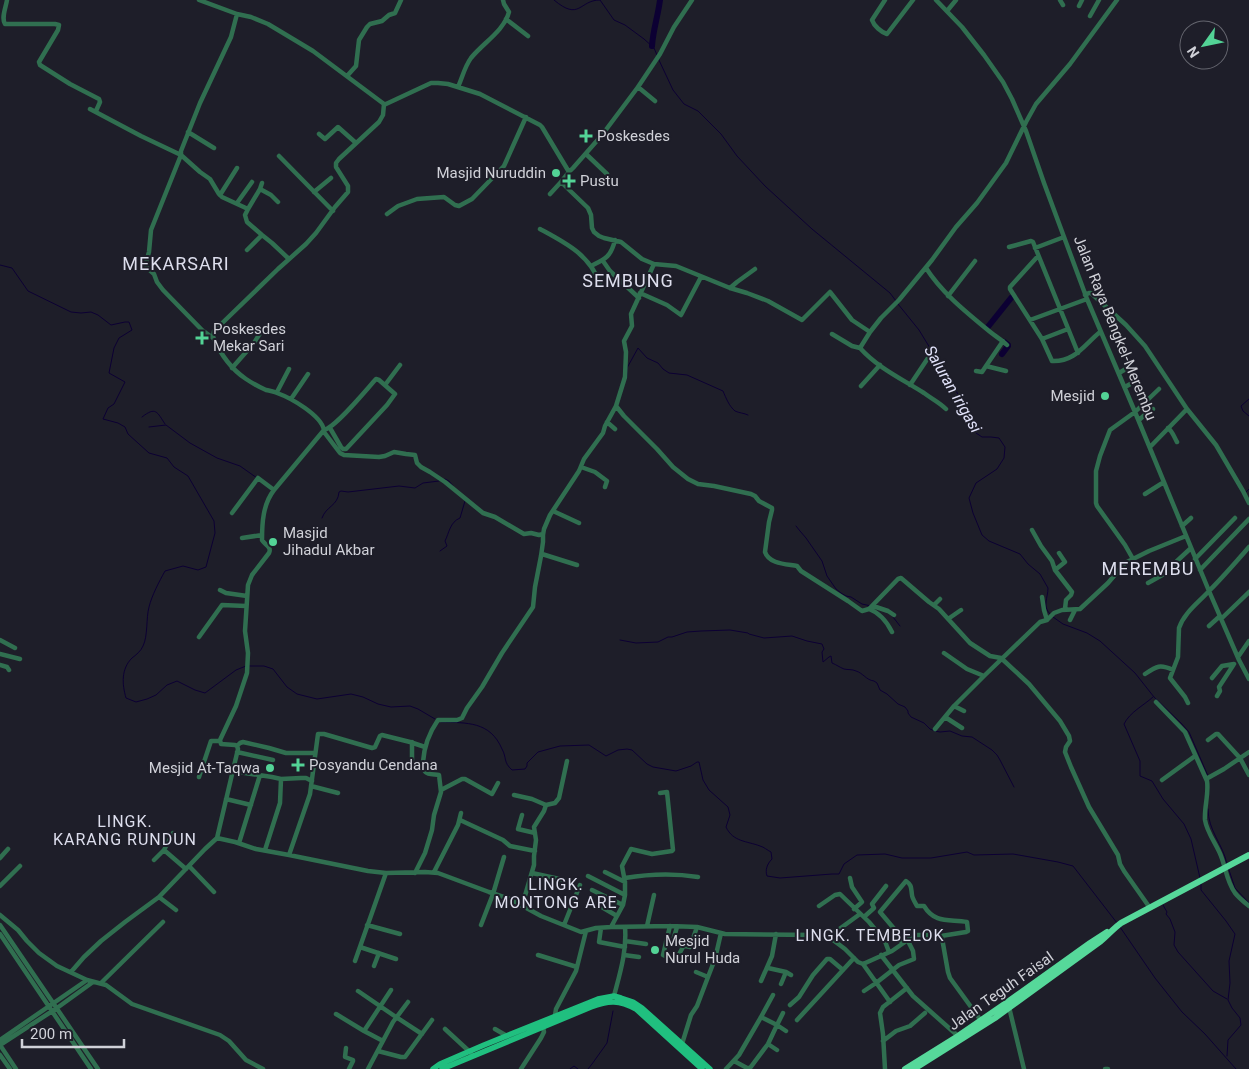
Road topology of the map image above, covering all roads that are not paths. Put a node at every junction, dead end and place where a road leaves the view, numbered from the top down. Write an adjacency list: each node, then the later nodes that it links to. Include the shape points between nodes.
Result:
1 (7, 0): 25 (street, via 4,20 7,25 59,25 40,65 99,99)
2 (199, 0): 15 (street)
3 (402, 0): 19 (street, via 395,13 367,27 359,40 356,66)
4 (503, 0): 17 (street, via 509,12)
5 (692, 0): 20 (street)
6 (885, 0): 7 (street, via 872,20 887,34)
7 (913, 0)
8 (936, 0): 14 (street, Jalan Raya Bengkel-Merembu)
9 (956, 0): 14 (street)
10 (1082, 0): 13 (street)
11 (1099, 0): 16 (street)
12 (1117, 0): 27 (street, via 1036,104)
13 (1079, 6)
14 (947, 11): 27 (street, Jalan Raya Bengkel-Merembu, via 998,74)
15 (237, 14): 19 (street, via 268,24); 28 (street, via 231,37)
16 (1090, 16)
17 (506, 19): 18 (street); 21 (street, via 472,58)
18 (528, 36)
19 (347, 76): 23 (street)
20 (638, 87): 22 (street); 32 (street)
21 (458, 88): 23 (street, via 431,83); 26 (street, via 480,94)
22 (655, 101)
23 (384, 104): 30 (street, via 381,118)
24 (90, 109): 25 (street)
25 (96, 111): 33 (street)
26 (526, 117): 36 (street, via 542,127); 50 (street, via 504,166 472,199 459,206 444,197 417,199)
27 (1024, 126): 53 (street, Jalan Raya Bengkel-Merembu); 64 (street, via 1006,163)
28 (188, 132): 31 (street); 33 (street)
29 (319, 134): 30 (street, via 325,138 338,128)
30 (356, 143): 49 (street, via 336,163 336,169 349,188)
31 (214, 148)
32 (586, 154): 36 (street); 37 (street)
33 (181, 155): 45 (street, via 210,179); 79 (street, via 151,230 145,266 163,290)
34 (279, 156): 43 (street)
35 (237, 168): 45 (street)
36 (568, 172): 40 (street)
37 (607, 174)
38 (331, 178): 43 (street)
39 (252, 182): 47 (street)
40 (561, 182): 44 (street); 54 (street, via 588,208 594,232)
41 (262, 183): 42 (street)
42 (260, 189): 46 (street); 48 (street)
43 (314, 192): 49 (street)
44 (550, 194)
45 (220, 195): 47 (street)
46 (278, 202)
47 (237, 203): 48 (street)
48 (248, 209): 52 (street, via 245,215 247,222)
49 (333, 211): 59 (street, via 316,234)
50 (387, 214)
51 (540, 229): 63 (street, via 575,249)
52 (262, 235): 57 (street); 59 (street)
53 (1064, 237): 56 (street); 71 (street, Jalan Raya Bengkel-Merembu)
54 (615, 240): 60 (street, via 612,251); 62 (street)
55 (1009, 247): 56 (street, via 1031,241)
56 (1035, 248): 58 (street)
57 (247, 250)
58 (1038, 256): 72 (street); 73 (street, via 1010,287)
59 (288, 259): 79 (street, via 216,328)
60 (603, 261): 63 (street); 69 (street)
61 (974, 261): 70 (street)
62 (654, 264): 66 (street, via 676,266); 69 (street)
63 (591, 266): 67 (street)
64 (926, 268): 70 (street); 76 (street)
65 (755, 269): 68 (street)
66 (701, 277): 68 (street); 69 (street, via 681,315 667,305)
67 (600, 284)
68 (730, 288): 76 (street, via 768,301 802,320 830,292 852,320)
69 (640, 295): 104 (street, via 625,339 625,377)
70 (949, 295): 81 (street)
71 (1086, 297): 72 (street); 77 (street, Jalan Raya Bengkel-Merembu); 106 (street, via 1091,293 1145,346)
72 (1060, 309): 73 (street); 74 (street)
73 (1030, 320): 80 (street)
74 (1068, 329): 80 (street); 84 (street)
75 (262, 330): 90 (street)
76 (870, 332): 83 (street)
77 (1100, 332): 84 (street); 94 (street, Jalan Raya Bengkel-Merembu)
78 (832, 334): 83 (street)
79 (213, 338): 90 (street)
80 (1042, 339): 84 (street, via 1054,362)
81 (1003, 341): 82 (street); 88 (street)
82 (1007, 345)
83 (860, 348): 87 (street)
84 (1078, 353)
85 (930, 355): 98 (street)
86 (400, 365): 97 (street)
87 (880, 365): 98 (street); 99 (street)
88 (986, 366): 92 (street, via 982,372); 93 (street)
89 (1131, 366): 94 (street)
90 (232, 368): 102 (street, via 256,385)
91 (289, 368): 102 (street)
92 (976, 371)
93 (1006, 372)
94 (1119, 373): 100 (street, Jalan Raya Bengkel-Merembu)
95 (308, 374): 103 (street)
96 (1132, 382): 100 (street)
97 (384, 385): 111 (street, via 376,379); 111 (street, via 395,395 346,449 341,447)
98 (910, 385): 105 (street)
99 (861, 386)
100 (1125, 387): 108 (street, Jalan Raya Bengkel-Merembu)
101 (1160, 389): 108 (street)
102 (277, 392): 103 (street)
103 (291, 399): 114 (street, via 318,419)
104 (616, 406): 110 (street); 155 (street, via 673,468 688,479 698,484 751,494 772,508 765,552 769,559 797,566 862,611)
105 (946, 409)
106 (1187, 409): 112 (street); 122 (street, via 1216,446)
107 (1152, 410): 109 (street)
108 (1136, 412): 109 (street, Jalan Raya Bengkel-Merembu); 141 (street, via 1110,430 1096,474 1097,506)
109 (1139, 420): 116 (street, Jalan Raya Bengkel-Merembu)
110 (607, 422): 113 (street); 117 (street, via 603,434)
111 (330, 428): 114 (street)
112 (1168, 428): 115 (street); 116 (street)
113 (615, 429)
114 (324, 431): 120 (street); 132 (street, via 344,455 415,454 420,467 445,482 483,513 524,534)
115 (1178, 442)
116 (1150, 447): 118 (street, Jalan Raya Bengkel-Merembu)
117 (581, 467): 119 (street, via 595,472 607,482); 123 (street)
118 (1164, 482): 121 (street); 129 (street, Jalan Raya Bengkel-Merembu)
119 (605, 487)
120 (274, 490): 124 (street, via 258,479); 134 (street, via 266,506)
121 (1145, 494)
122 (1249, 503)
123 (553, 511): 128 (street); 132 (street)
124 (232, 514)
125 (1190, 518): 129 (street)
126 (1235, 518): 130 (street)
127 (1249, 519): 133 (street)
128 (578, 523)
129 (1182, 526): 135 (street, Jalan Raya Bengkel-Merembu)
130 (1226, 529): 133 (street); 142 (street)
131 (1032, 530): 144 (street)
132 (543, 534): 140 (street)
133 (1233, 535): 145 (street)
134 (262, 536): 136 (street); 150 (street, via 270,552 252,575)
135 (1186, 536): 138 (street, Jalan Raya Bengkel-Merembu); 141 (street)
136 (242, 538)
137 (1249, 546): 148 (street)
138 (1191, 548): 142 (street, Jalan Raya Bengkel-Merembu); 146 (street, via 1173,569)
139 (1059, 553): 144 (street, via 1065,562)
140 (542, 554): 143 (street); 195 (street, via 534,605 528,615 463,717 440,719)
141 (1133, 559): 158 (street, via 1084,606)
142 (1195, 559): 145 (street, Jalan Raya Bengkel-Merembu)
143 (577, 565)
144 (1055, 570): 156 (street, via 1072,592 1066,600)
145 (1200, 570): 148 (street, Jalan Raya Bengkel-Merembu)
146 (1148, 583)
147 (220, 590): 150 (street)
148 (1209, 592): 161 (street, Jalan Raya Bengkel-Merembu); 178 (street, via 1182,621)
149 (1249, 592): 161 (street)
150 (247, 596): 154 (street)
151 (1042, 597): 160 (street, via 1044,610)
152 (940, 599): 153 (street)
153 (934, 605): 155 (street, via 900,578); 162 (street)
154 (246, 606): 166 (street, via 222,605); 192 (street, via 247,673)
155 (871, 607): 159 (street); 165 (street)
156 (1065, 609): 158 (street); 160 (street)
157 (962, 610): 162 (street)
158 (1074, 610): 163 (street)
159 (894, 615)
160 (1050, 618): 172 (street, via 1037,625)
161 (1220, 618): 164 (street); 173 (street, Jalan Raya Bengkel-Merembu)
162 (948, 619): 172 (street, via 977,648)
163 (1070, 620)
164 (1209, 626)
165 (892, 632)
166 (199, 637)
167 (0, 640): 169 (street)
168 (1249, 641): 173 (street)
169 (15, 648)
170 (944, 653): 180 (street)
171 (0, 654): 174 (street)
172 (1001, 658): 180 (street); 263 (street, via 1029,684 1069,734 1065,752 1089,807 1124,871)
173 (1238, 658): 175 (street); 182 (street, Jalan Raya Bengkel-Merembu)
174 (20, 659)
175 (1234, 664): 181 (street, via 1222,666); 183 (street)
176 (0, 665): 177 (street)
177 (9, 670)
178 (1173, 670): 179 (street, via 1160,665); 185 (street, via 1170,678)
179 (1146, 674)
180 (984, 676): 186 (street)
181 (1212, 678)
182 (1249, 679)
183 (1217, 696)
184 (1156, 702): 199 (street, via 1185,732)
185 (1188, 703)
186 (954, 706): 187 (street); 188 (street)
187 (964, 711)
188 (945, 716): 189 (street); 190 (street)
189 (962, 728)
190 (935, 729)
191 (1208, 740): 200 (street, via 1217,734)
192 (220, 741): 194 (street); 207 (street, via 211,741)
193 (412, 742): 195 (street); 198 (street, via 382,735 371,748 319,734); 203 (street, via 412,762)
194 (237, 746): 196 (street); 198 (street, via 243,742 286,754)
195 (425, 747): 213 (street, via 424,771 439,775)
196 (237, 752): 201 (street); 204 (street)
197 (1249, 752): 200 (street)
198 (315, 753): 212 (street)
199 (1195, 756): 208 (street); 210 (street)
200 (1240, 758): 206 (street); 208 (street)
201 (273, 760)
202 (567, 761): 219 (street, via 560,798)
203 (406, 768)
204 (232, 771): 205 (street); 217 (street)
205 (260, 775): 209 (street); 218 (street)
206 (1249, 775)
207 (199, 776)
208 (1207, 778): 238 (street, via 1206,822)
209 (281, 779): 212 (street, via 306,778); 229 (street, via 280,803)
210 (1162, 780)
211 (498, 783): 213 (street, via 492,794 465,778)
212 (312, 784): 214 (street); 231 (street)
213 (441, 790): 242 (street, via 426,848)
214 (338, 793)
215 (660, 793): 248 (street, via 667,792 673,850 652,854 632,848 622,866)
216 (514, 795): 219 (street)
217 (226, 800): 218 (street); 225 (street)
218 (251, 805): 226 (street)
219 (546, 806): 224 (street, via 534,826)
220 (461, 813): 222 (street)
221 (522, 815): 224 (street, via 515,829)
222 (460, 820): 230 (street, via 510,846); 239 (street)
223 (173, 833): 228 (street)
224 (534, 833): 230 (street)
225 (217, 838): 226 (street); 237 (street)
226 (240, 843): 229 (street)
227 (8, 849): 234 (street)
228 (164, 850): 235 (street); 237 (street)
229 (265, 850): 231 (street)
230 (535, 851): 243 (street)
231 (289, 855): 241 (street)
232 (1249, 855): 238 (highway, Jalan Teguh Faisal)
233 (504, 857): 254 (street)
234 (0, 858)
235 (154, 860)
236 (20, 866): 250 (street)
237 (187, 868): 253 (street); 257 (street)
238 (1227, 868): 262 (street, via 1231,887); 263 (highway, Jalan Teguh Faisal)
239 (434, 872): 242 (street); 254 (street)
240 (605, 872): 248 (street)
241 (386, 873): 242 (street); 271 (street)
242 (415, 873)
243 (532, 873): 247 (street); 259 (street)
244 (588, 876): 255 (street)
245 (698, 877): 248 (street, via 642,875)
246 (850, 878): 264 (street, via 862,902)
247 (564, 880)
248 (625, 880): 255 (street)
249 (580, 884): 273 (street)
250 (0, 886)
251 (886, 886): 268 (street, via 872,903 874,908)
252 (592, 890): 258 (street)
253 (214, 892)
254 (493, 894): 259 (street); 272 (street)
255 (625, 895): 258 (street)
256 (654, 895): 274 (street)
257 (159, 897): 265 (street); 311 (street, via 101,941)
258 (623, 905): 267 (street)
259 (522, 906): 273 (street)
260 (600, 906): 267 (street)
261 (819, 906): 264 (street, via 839,894)
262 (1249, 906)
263 (1150, 908): 332 (highway, Jalan Teguh Faisal, via 1090,943)
264 (854, 909): 268 (street)
265 (176, 910)
266 (0, 915): 311 (street, via 44,958)
267 (618, 916): 277 (street)
268 (862, 916): 287 (street); 296 (street, via 883,936)
269 (163, 922): 320 (street)
270 (0, 925): 314 (street)
271 (367, 925): 284 (street); 294 (street)
272 (480, 925)
273 (564, 925): 281 (street)
274 (647, 926): 275 (street); 278 (street)
275 (670, 926): 276 (street); 289 (street)
276 (677, 926): 279 (street); 293 (street)
277 (611, 927): 278 (street); 280 (street)
278 (625, 927): 291 (street)
279 (697, 927): 282 (street); 295 (street, via 691,947)
280 (601, 928): 281 (street); 291 (street, via 600,942)
281 (586, 931): 307 (street)
282 (721, 933): 285 (street); 316 (street)
283 (0, 934): 314 (street)
284 (400, 934)
285 (776, 934): 287 (street, via 808,934); 308 (street)
286 (941, 936): 288 (street, via 919,934); 290 (street, via 968,931 967,922 945,921 930,915 924,906 917,906 912,888 906,881 878,913 896,931); 344 (street, via 950,976)
287 (827, 938): 302 (street)
288 (907, 940): 290 (street); 310 (street, via 915,958)
289 (666, 942): 293 (street); 295 (street, via 663,955 670,959 678,957)
290 (902, 943): 296 (street)
291 (625, 944): 292 (street); 299 (street)
292 (646, 944)
293 (672, 944): 295 (street)
294 (360, 947): 297 (street); 304 (street)
295 (683, 947)
296 (889, 952): 300 (street)
297 (379, 953): 303 (street); 306 (street)
298 (538, 955): 307 (street)
299 (624, 955): 301 (street); 328 (street)
300 (881, 955): 305 (street); 310 (street)
301 (639, 957)
302 (854, 958): 305 (street); 309 (street)
303 (396, 959)
304 (355, 961)
305 (863, 964): 321 (street)
306 (374, 966)
307 (577, 967): 338 (street)
308 (768, 968): 313 (street); 318 (street)
309 (842, 970): 331 (street, via 827,959); 342 (street)
310 (892, 970): 321 (street); 323 (street)
311 (70, 972): 317 (street)
312 (696, 972): 316 (street)
313 (786, 972): 315 (street); 322 (street)
314 (30, 973): 334 (street)
315 (791, 975)
316 (708, 977): 356 (street)
317 (87, 980): 319 (street); 334 (street)
318 (761, 981)
319 (94, 982): 320 (street); 334 (street)
320 (101, 983): 370 (street, via 130,1003 220,1035 246,1060)
321 (876, 983): 326 (street); 330 (street)
322 (781, 984)
323 (907, 988): 330 (street); 352 (street)
324 (358, 990): 333 (street)
325 (390, 990): 333 (street)
326 (864, 991)
327 (773, 995): 339 (street)
328 (614, 996): 338 (main road); 356 (main road, via 642,1008)
329 (408, 1002): 340 (street)
330 (890, 1002): 355 (street, via 880,1013)
331 (790, 1005)
332 (1008, 1005): 344 (highway, Jalan Teguh Faisal); 382 (street)
333 (380, 1006): 340 (street); 348 (street)
334 (53, 1007): 353 (street); 358 (street); 368 (street); 369 (street)
335 (783, 1013): 345 (street)
336 (925, 1013): 355 (street, via 910,1026 896,1030)
337 (336, 1014): 348 (street)
338 (555, 1016): 343 (main road)
339 (760, 1016): 345 (street); 365 (street)
340 (396, 1018): 350 (street); 354 (street)
341 (432, 1020): 350 (street)
342 (797, 1020)
343 (546, 1023): 351 (main road); 362 (main road, via 599,1004 619,1002 638,1012); 363 (main road); 375 (street, via 541,1038)
344 (982, 1023): 352 (highway, Jalan Teguh Faisal); 381 (highway, Jalan Teguh Faisal)
345 (777, 1025): 349 (street); 357 (street)
346 (445, 1029): 363 (street)
347 (495, 1029): 351 (street)
348 (364, 1031): 354 (street)
349 (786, 1031)
350 (422, 1034): 361 (street, via 404,1057)
351 (507, 1036): 363 (main road, via 484,1045)
352 (958, 1036): 380 (highway, Jalan Teguh Faisal)
353 (0, 1040)
354 (383, 1040): 361 (street)
355 (883, 1040): 379 (street)
356 (682, 1044): 362 (main road)
357 (768, 1044): 360 (street); 365 (street, via 750,1068)
358 (0, 1045): 367 (street)
359 (346, 1048): 371 (street, via 345,1057 353,1060)
360 (777, 1050)
361 (378, 1051): 372 (street)
362 (686, 1051): 376 (main road); 377 (main road)
363 (472, 1054): 373 (main road); 374 (main road)
364 (0, 1055): 366 (street)
365 (734, 1061): 378 (street)
366 (10, 1069)
367 (16, 1069)
368 (92, 1069)
369 (98, 1069)
370 (263, 1069)
371 (349, 1069)
372 (368, 1069)
373 (432, 1069)
374 (442, 1069)
375 (522, 1069)
376 (702, 1069)
377 (710, 1069)
378 (726, 1069)
379 (885, 1069)
380 (905, 1069)
381 (914, 1069)
382 (1024, 1069)

